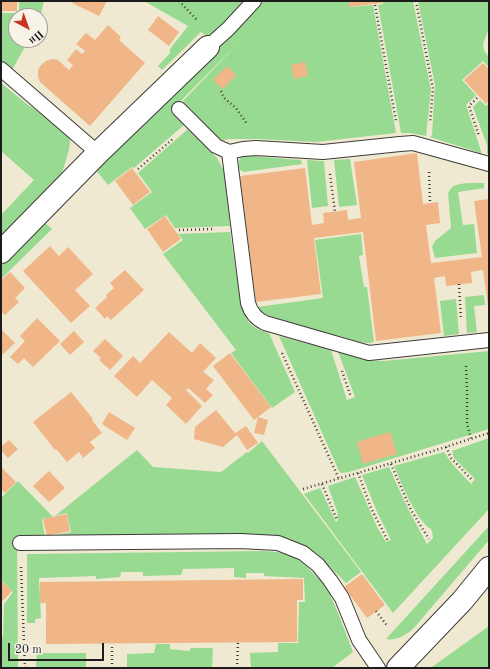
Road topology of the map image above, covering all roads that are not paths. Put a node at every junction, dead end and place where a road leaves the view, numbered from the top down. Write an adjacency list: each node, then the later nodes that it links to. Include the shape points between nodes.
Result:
1 (254, 1): 2 (lane)
2 (208, 47): 6 (street)
3 (1, 69): 6 (lane)
4 (179, 109): 5 (lane, via 216,146)
5 (229, 152): 7 (lane, via 252,148 328,152 413,143); 9 (lane, via 250,310 259,320 369,353)
6 (98, 153): 8 (street)
7 (487, 163)
8 (1, 252)
9 (489, 340)
10 (20, 543): 12 (lane, via 278,543 303,553 318,565 330,580 342,598 359,640)
11 (489, 568): 13 (street, via 457,607)
12 (378, 668)
13 (398, 668)

